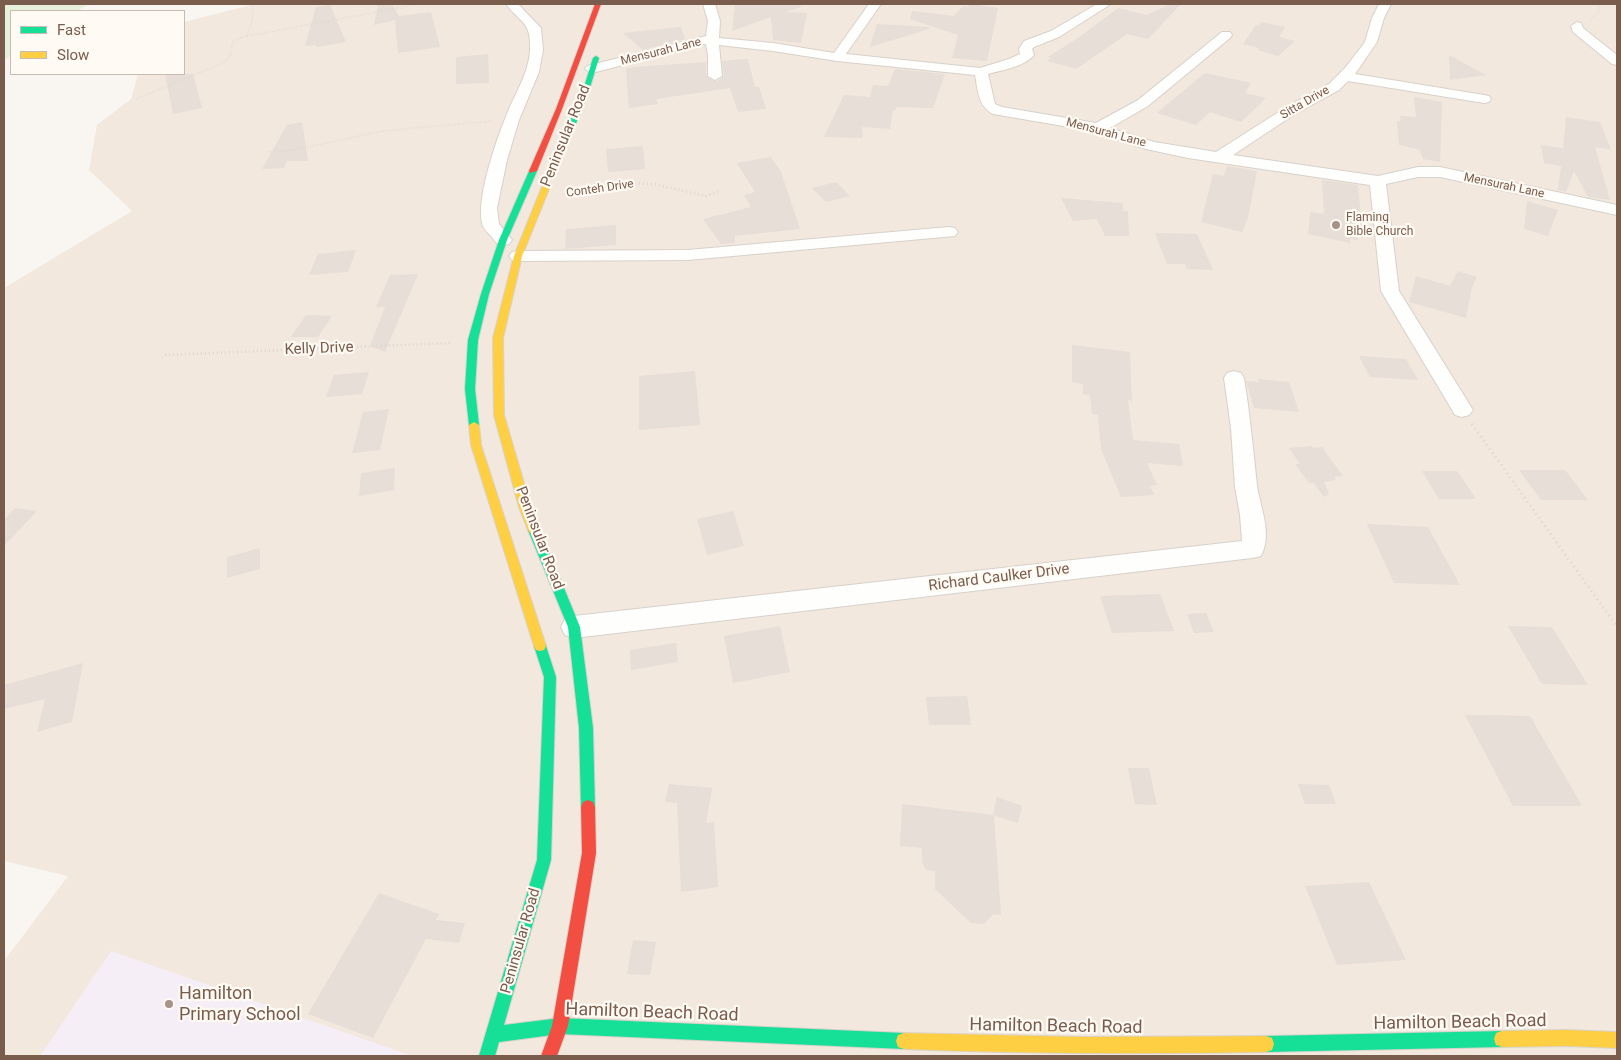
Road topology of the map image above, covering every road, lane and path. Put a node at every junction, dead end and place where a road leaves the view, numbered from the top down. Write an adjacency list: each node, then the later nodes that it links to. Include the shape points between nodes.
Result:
1 (253, 4): 11 (path)
2 (420, 4): 11 (path)
3 (512, 4): 22 (street, via 535,28 538,40 532,72)
4 (598, 4): 33 (main road, Peninsular Road, via 559,109)
5 (709, 4): 12 (street, via 714,20)
6 (875, 4): 14 (street)
7 (1104, 4): 17 (street, via 1055,34 1029,44 1025,49 1027,55)
8 (1385, 4): 19 (street, Sitta Drive, via 1371,42)
9 (1577, 26): 15 (street)
10 (1226, 35): 23 (street, via 1143,103)
11 (247, 36): 20 (path, via 233,41 230,57 223,63)
12 (712, 41): 14 (street, Mensurah Lane); 16 (street, Mensurah Lane, via 692,43); 18 (street)
13 (600, 44): 16 (main road, Peninsular Road)
14 (837, 57): 17 (street, Mensurah Lane)
15 (1617, 61)
16 (592, 69): 24 (main road, Peninsular Road, via 584,97)
17 (980, 72): 23 (street, Mensurah Lane, via 988,104 998,112)
18 (715, 76)
19 (1345, 76): 21 (street); 26 (street, Sitta Drive, via 1334,87)
20 (136, 99)
21 (1484, 99)
22 (512, 120): 25 (path, via 382,132 296,150); 33 (street, via 498,160 489,208 491,225)
23 (1098, 128): 26 (street, Mensurah Lane, via 1151,146)
24 (564, 142)
25 (268, 152)
26 (1218, 157): 28 (street, Mensurah Lane)
27 (551, 174): 30 (main road, Peninsular Road)
28 (1378, 181): 31 (street, Mensurah Lane, via 1418,172 1440,172); 38 (street, via 1390,291)
29 (718, 192): 30 (path, Conteh Drive, via 706,196 654,184 624,183)
30 (541, 198): 34 (main road, Peninsular Road)
31 (1617, 210)
32 (949, 232): 34 (street, via 688,255)
33 (503, 240): 35 (main road, Peninsular Road, via 484,294)
34 (518, 256): 39 (main road, Peninsular Road, via 498,338 500,415 525,507)
35 (473, 340): 36 (path, Kelly Drive, via 437,345); 42 (main road, Peninsular Road, via 470,388 476,445 550,677 544,860)
36 (165, 355)
37 (1234, 378): 39 (street, Richard Caulker Drive, via 1252,515 1252,549)
38 (1462, 410): 40 (path)
39 (574, 627): 41 (main road, Peninsular Road, via 586,728 589,854)
40 (1617, 627)
41 (560, 1026): 42 (main road, Hamilton Beach Road); 45 (main road, Hamilton Beach Road); 47 (main road, Peninsular Road)
42 (495, 1034): 46 (main road, Peninsular Road)
43 (1617, 1040): 44 (main road, Hamilton Beach Road)
44 (1591, 1048): 45 (main road, Hamilton Beach Road)
45 (1145, 1051)
46 (487, 1056)
47 (549, 1056)

